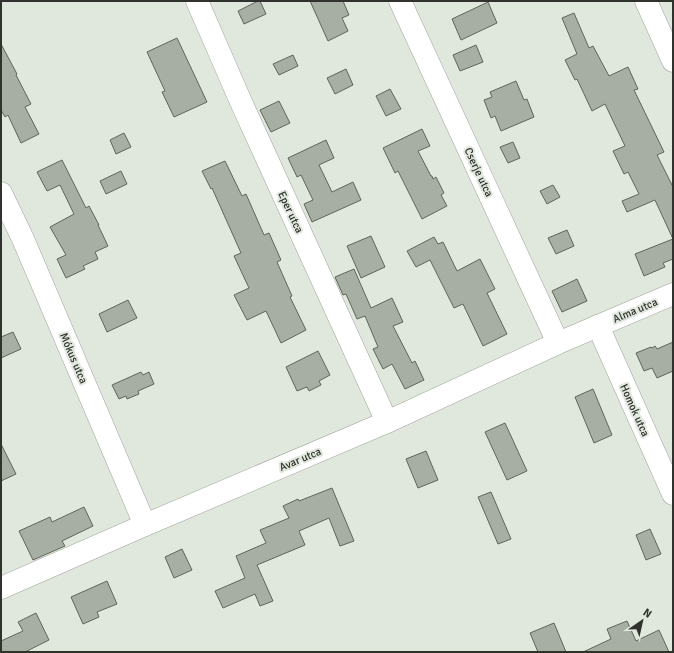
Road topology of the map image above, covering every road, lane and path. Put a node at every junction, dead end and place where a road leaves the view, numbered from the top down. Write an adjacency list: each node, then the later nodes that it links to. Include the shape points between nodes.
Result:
1 (197, 1): 9 (street, Eper utca)
2 (400, 1): 8 (street, Cserje utca)
3 (646, 1): 4 (street)
4 (673, 61)
5 (1, 193): 11 (street, Mókus utca)
6 (673, 294): 7 (street, Alma utca)
7 (598, 326): 8 (street, Avar utca); 10 (street, Homok utca)
8 (558, 343): 9 (street, Avar utca)
9 (387, 422): 11 (street, Avar utca)
10 (673, 494)
11 (145, 525): 12 (street, Avar utca)
12 (1, 588)

